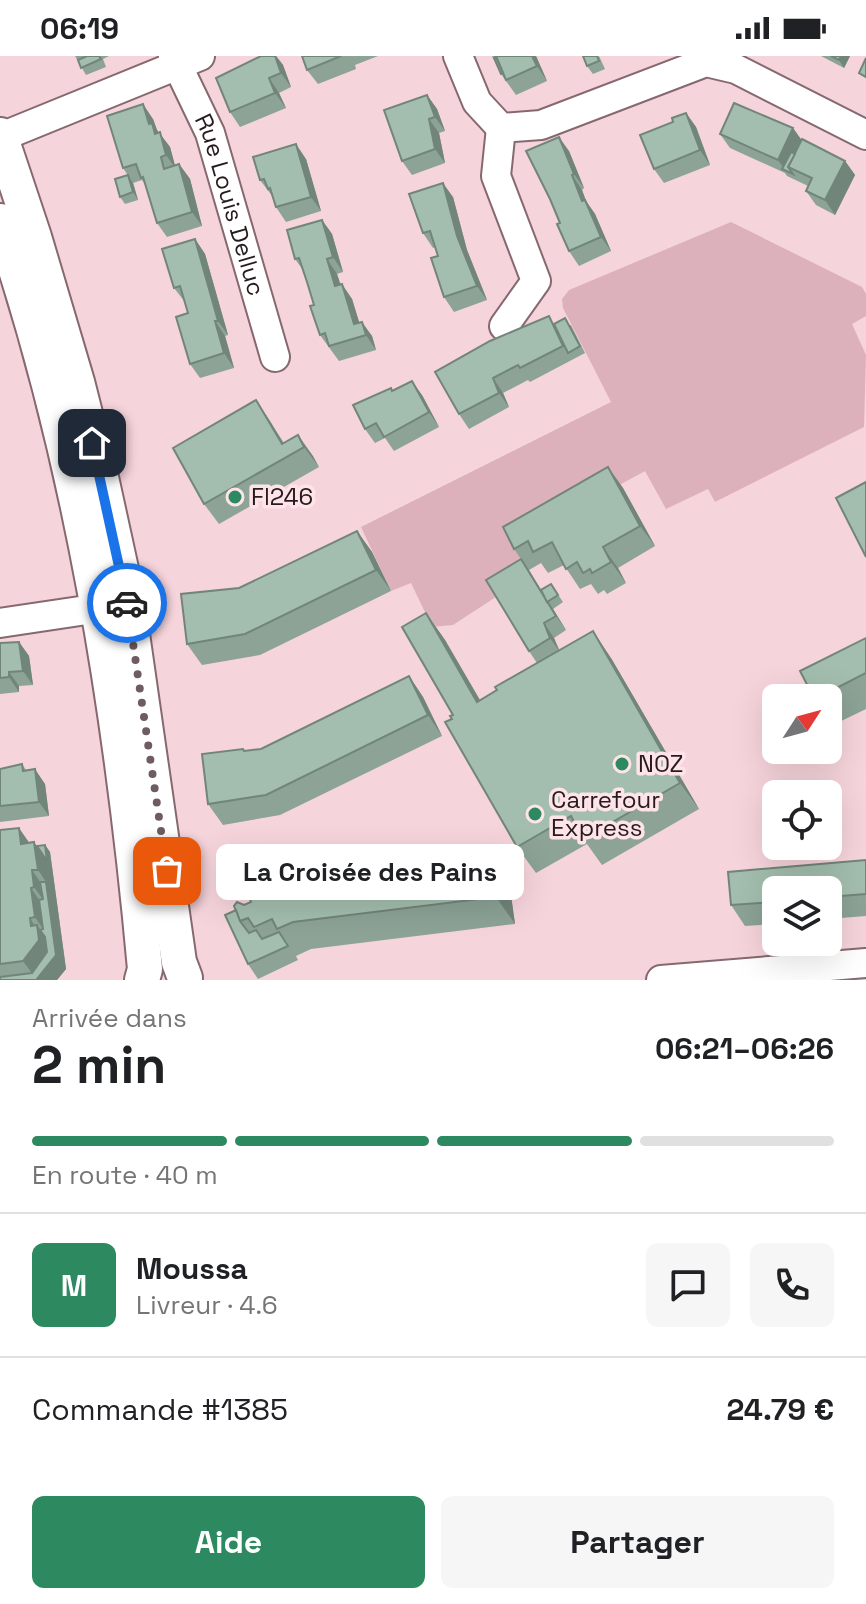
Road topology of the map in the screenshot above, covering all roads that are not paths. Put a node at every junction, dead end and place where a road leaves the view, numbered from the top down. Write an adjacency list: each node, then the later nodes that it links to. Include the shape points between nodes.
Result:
1 (458, 56): 4 (street, via 477,102)
2 (184, 59): 6 (street); 9 (street, Rue Louis Delluc)
3 (716, 59): 4 (street, via 541,125); 5 (street)
4 (501, 128): 8 (street, via 496,176 536,281)
5 (866, 135)
6 (1, 136): 13 (main road, via 100,473 126,592 179,962)
7 (0, 221): 10 (main road, via 64,443)
8 (504, 326)
9 (275, 357)
10 (100, 608): 11 (street); 14 (main road, via 137,874)
11 (0, 623)
12 (866, 963): 16 (street)
13 (187, 979): 15 (main road)
14 (142, 980)
15 (150, 980)
16 (661, 980)

